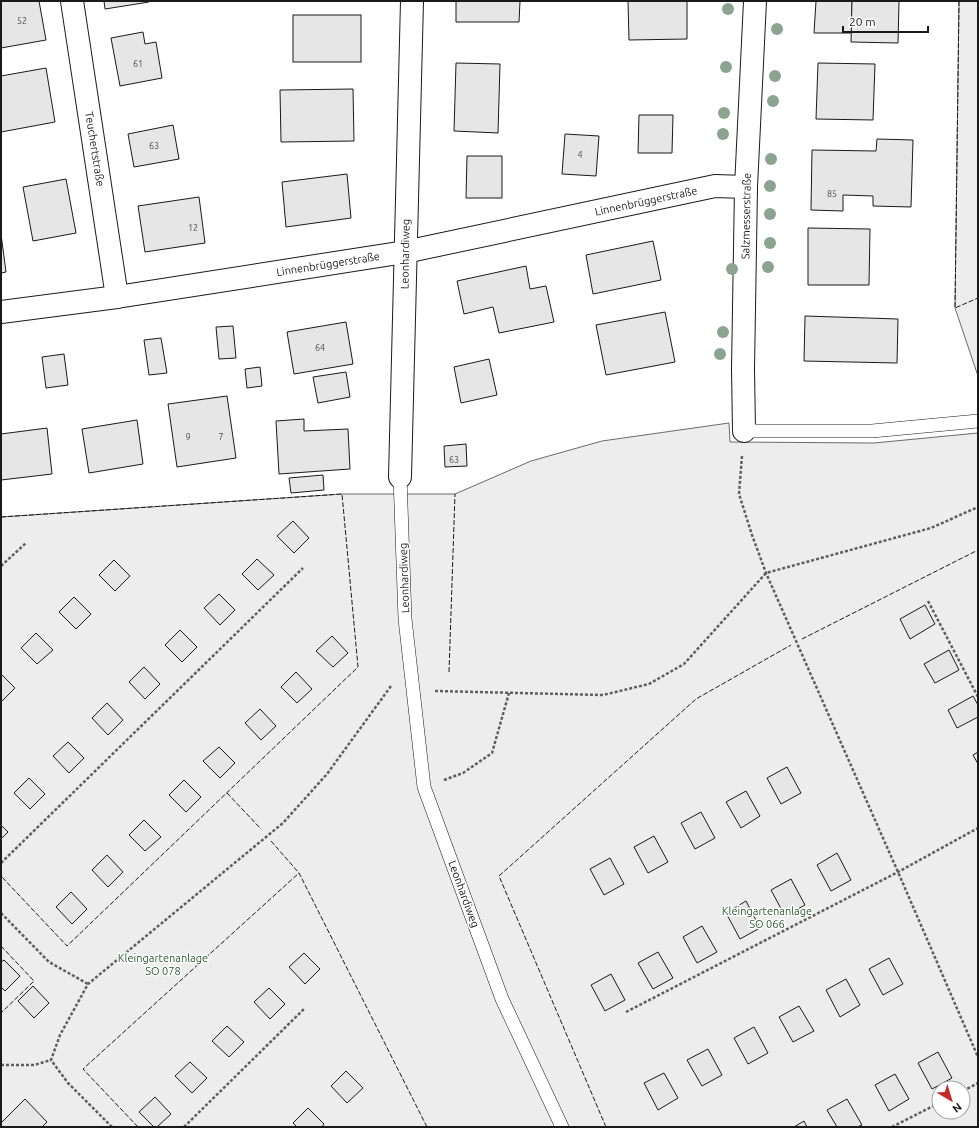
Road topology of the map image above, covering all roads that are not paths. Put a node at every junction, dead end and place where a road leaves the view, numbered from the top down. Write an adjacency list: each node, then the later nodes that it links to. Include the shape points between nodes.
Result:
1 (72, 1): 6 (street, Teuchertstraße)
2 (412, 1): 5 (street, Leonhardiweg)
3 (755, 1): 4 (street, Salzmesserstraße)
4 (746, 187): 5 (street, Linnenbrüggerstraße, via 715,186); 9 (street, Salzmesserstraße)
5 (405, 252): 6 (street, Linnenbrüggerstraße); 10 (street, Leonhardiweg)
6 (117, 297): 7 (street, Linnenbrüggerstraße)
7 (1, 312)
8 (978, 421): 9 (lane, via 872,431)
9 (744, 431)
10 (400, 477): 11 (lane, Leonhardiweg, via 405,619 424,787 502,999)
11 (562, 1127)

